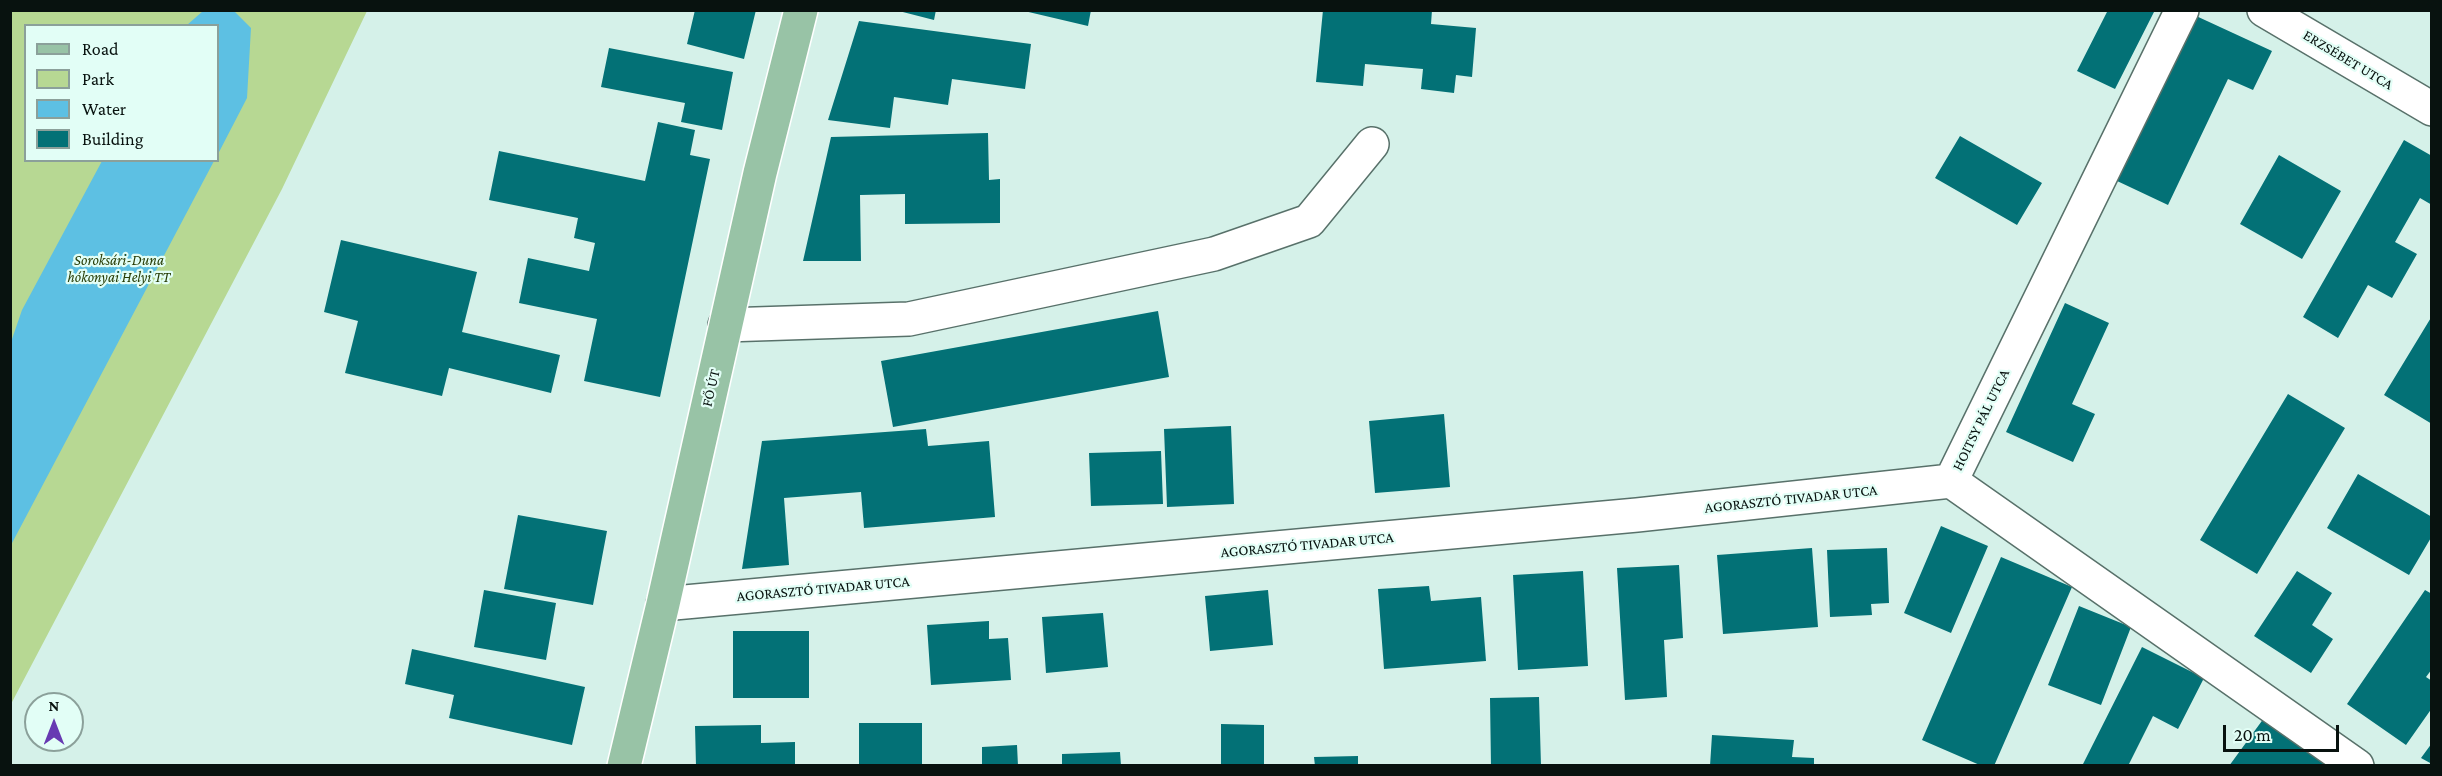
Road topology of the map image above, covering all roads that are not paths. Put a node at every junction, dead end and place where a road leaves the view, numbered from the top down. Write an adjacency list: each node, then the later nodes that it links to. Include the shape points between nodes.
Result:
1 (801, 10): 6 (main road, FŐ ÚT)
2 (2182, 10): 7 (street, HOITSY PÁL UTCA)
3 (2264, 10): 4 (street, ERZSÉBET UTCA)
4 (2432, 109)
5 (1372, 144): 6 (street, via 1309,221 1214,254 909,320)
6 (725, 325): 8 (main road, FŐ ÚT)
7 (1951, 481): 8 (street, AGORASZTÓ TIVADAR UTCA, via 1625,516); 10 (street, HOITSY PÁL UTCA)
8 (663, 604): 9 (main road, FŐ ÚT)
9 (624, 765)
10 (2358, 765)

